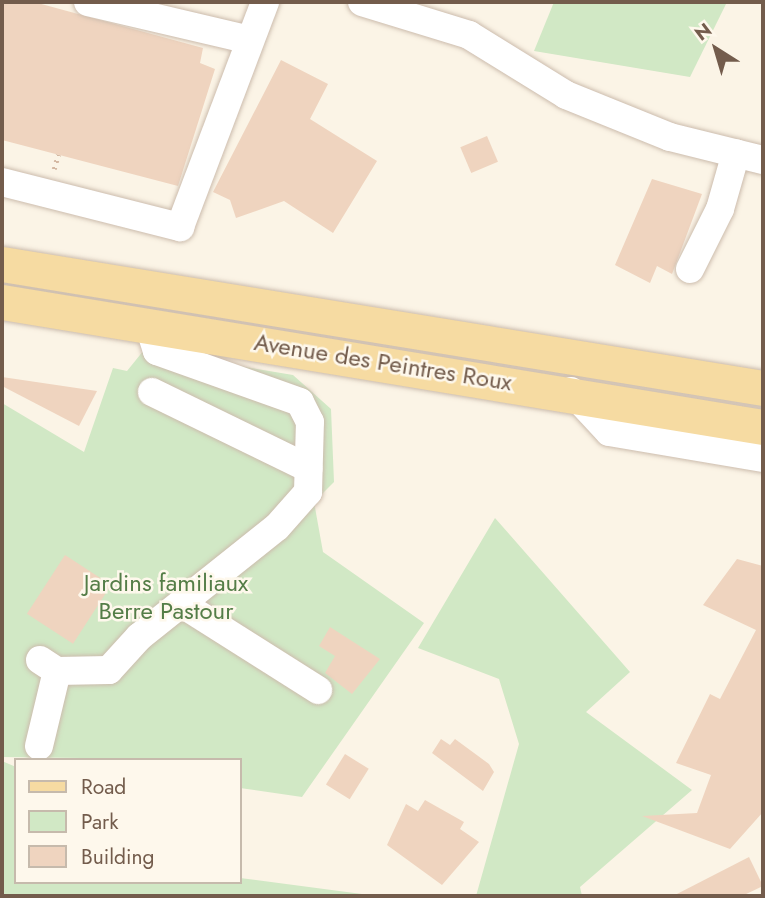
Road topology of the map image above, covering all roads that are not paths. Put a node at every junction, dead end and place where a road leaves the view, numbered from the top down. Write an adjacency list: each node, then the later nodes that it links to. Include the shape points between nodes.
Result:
1 (88, 2): 4 (street)
2 (265, 2): 4 (street)
3 (362, 2): 5 (street, via 469,35 566,95 646,128)
4 (250, 40): 7 (street, via 180,227)
5 (736, 153): 6 (street); 9 (street, via 720,209)
6 (763, 160)
7 (2, 182)
8 (2, 264): 12 (main road, Avenue des Peintres Roux)
9 (690, 269)
10 (2, 302): 11 (main road, Avenue des Peintres Roux)
11 (149, 326): 13 (main road, Avenue des Peintres Roux); 17 (street, via 157,351 300,402 310,422)
12 (763, 388)
13 (570, 391): 15 (main road, Avenue des Peintres Roux); 16 (street, via 609,432)
14 (152, 392): 17 (street)
15 (763, 427)
16 (763, 458)
17 (308, 468): 18 (street, via 307,492 277,527)
18 (182, 604): 19 (street); 20 (street, via 109,670 49,666)
19 (318, 690)
20 (39, 746)

